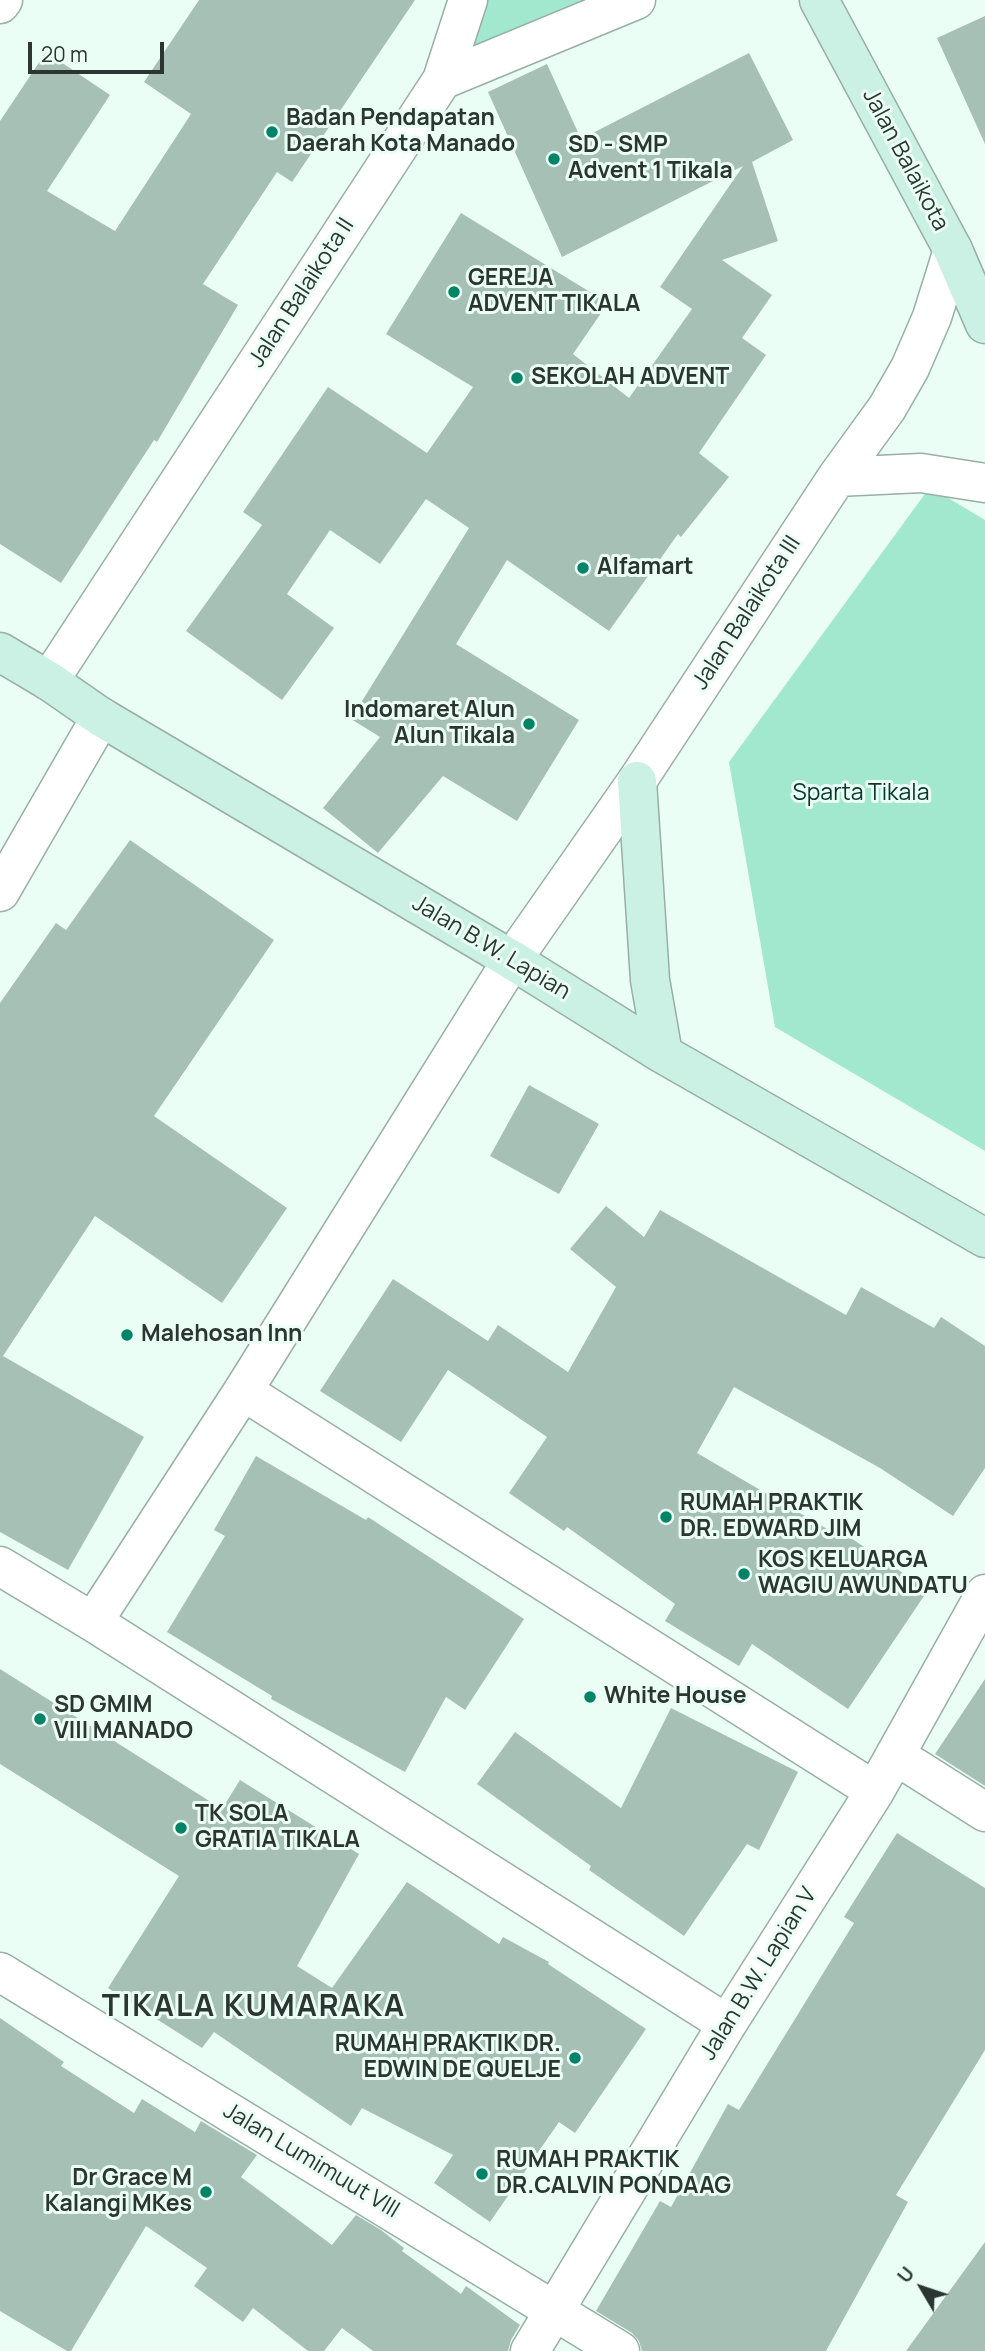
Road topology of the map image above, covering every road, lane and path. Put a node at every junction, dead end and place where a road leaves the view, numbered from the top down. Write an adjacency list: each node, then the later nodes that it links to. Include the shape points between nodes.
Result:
1 (468, 0): 4 (street, Jalan Balaikota II)
2 (636, 0): 4 (street)
3 (819, 0): 5 (street, Jalan Balaikota)
4 (442, 80): 10 (street, Jalan Balaikota II)
5 (953, 250): 6 (street, Jalan Balaikota); 7 (street, Jalan Balaikota III, via 910,368)
6 (985, 324)
7 (837, 477): 8 (street, via 921,474); 12 (street, Jalan Balaikota III)
8 (985, 483)
9 (0, 652): 10 (street, Jalan B.W. Lapian)
10 (48, 681): 11 (street, Jalan B.W. Lapian)
11 (101, 717): 13 (street); 14 (street, Jalan B.W. Lapian)
12 (637, 781): 14 (street, Jalan Balaikota III); 15 (street, via 650,979)
13 (0, 892)
14 (512, 960): 15 (street, Jalan B.W. Lapian); 17 (street, Jalan Balaikota III)
15 (663, 1054): 16 (street, Jalan B.W. Lapian)
16 (985, 1238)
17 (243, 1391): 20 (street, Jalan Balaikota III); 22 (street)
18 (0, 1566): 20 (street)
19 (985, 1594): 21 (street, Jalan B.W. Lapian V)
20 (93, 1622): 25 (street)
21 (895, 1755): 22 (street, Jalan B.W. Lapian V); 23 (street)
22 (875, 1791): 25 (street, Jalan B.W. Lapian V)
23 (985, 1812)
24 (0, 1972): 26 (street, Jalan Lumimuut VIII)
25 (727, 2024): 26 (street, Jalan B.W. Lapian V)
26 (554, 2309): 27 (street, Jalan B.W. Lapian V); 28 (street, Jalan Lumimuut VIII)
27 (530, 2351)
28 (620, 2351)

